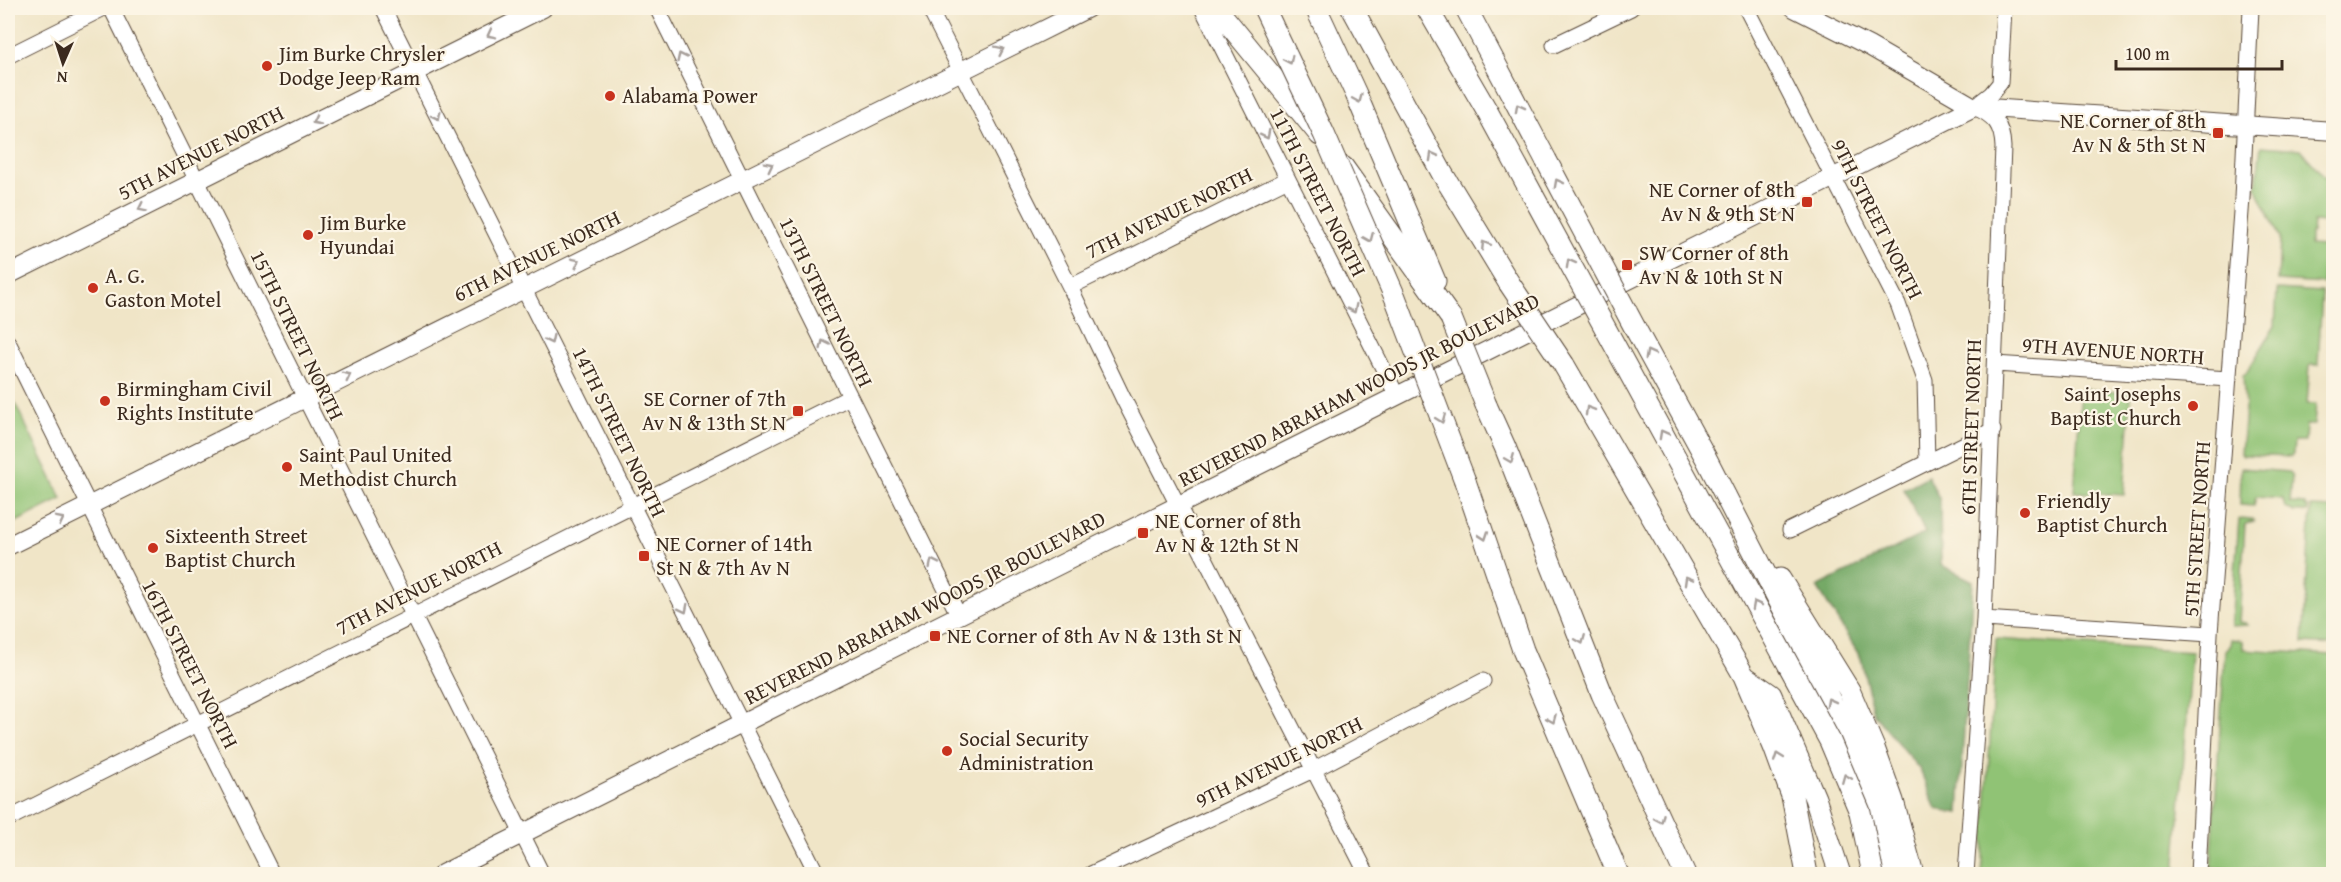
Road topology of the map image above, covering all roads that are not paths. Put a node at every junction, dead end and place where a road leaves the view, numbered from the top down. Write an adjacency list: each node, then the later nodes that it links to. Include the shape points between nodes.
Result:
1 (104, 8): 21 (street)
2 (111, 8): 29 (street, 15TH STREET NORTH)
3 (383, 8): 23 (street, 14TH STREET NORTH)
4 (543, 8): 23 (main road, 5TH AVENUE NORTH, one-way to 23)
5 (657, 8): 30 (street, 13TH STREET NORTH, one-way to 5)
6 (929, 8): 22 (street)
7 (1088, 8): 22 (main road, 6TH AVENUE NORTH, one-way to 7)
8 (1202, 8): 28 (street, 11TH STREET NORTH, one-way to 28)
9 (1216, 8): 34 (highway, via 1312,125)
10 (1264, 8): 66 (highway, one-way to 66, bridge, via 1395,297 1465,481 1523,650)
11 (1316, 8): 34 (highway, one-way to 34)
12 (1352, 8): 52 (highway, one-way to 12, bridge, via 1564,365 1452,190)
13 (1427, 8): 70 (highway, one-way to 13, bridge, via 1860,812 1830,741)
14 (1466, 8): 59 (highway, one-way to 14, bridge, via 1893,801 1849,690 1707,460)
15 (1631, 8): 20 (street)
16 (1746, 8): 27 (street, 9TH STREET NORTH)
17 (1794, 8): 24 (main road)
18 (2004, 8): 24 (street, via 2000,82)
19 (2251, 8): 25 (street, 5TH STREET NORTH)
20 (1554, 45)
21 (8, 56)
22 (960, 69): 30 (main road, 6TH AVENUE NORTH, one-way to 22); 32 (street)
23 (415, 72): 29 (main road, 5TH AVENUE NORTH, one-way to 29); 33 (street, 14TH STREET NORTH, one-way to 33)
24 (1974, 107): 25 (main road); 27 (main road, REVEREND ABRAHAM WOODS JR BOULEVARD); 36 (street, 6TH STREET NORTH, via 1988,114 2002,131)
25 (2245, 125): 26 (main road); 37 (street, 5TH STREET NORTH)
26 (2334, 131)
27 (1833, 178): 38 (main road, REVEREND ABRAHAM WOODS JR BOULEVARD); 42 (street, 9TH STREET NORTH, via 1898,304 1925,380)
28 (1288, 179): 32 (street, 7TH AVENUE NORTH); 38 (street, 11TH STREET NORTH, one-way to 38)
29 (197, 180): 31 (main road, 5TH AVENUE NORTH, one-way to 31); 39 (street, 15TH STREET NORTH)
30 (742, 180): 33 (main road, 6TH AVENUE NORTH, one-way to 30); 40 (street, 13TH STREET NORTH, one-way to 30)
31 (8, 275)
32 (1070, 287): 45 (street)
33 (524, 288): 39 (main road, 6TH AVENUE NORTH, one-way to 33); 44 (street, 14TH STREET NORTH, one-way to 44)
34 (1451, 318): 67 (highway, one-way to 67, bridge, via 1602,694)
35 (8, 342): 43 (street, 16TH STREET NORTH)
36 (1995, 364): 37 (street, 9TH AVENUE NORTH); 41 (street, 6TH STREET NORTH)
37 (2229, 379): 51 (street, 5TH STREET NORTH)
38 (1397, 396): 45 (main road, REVEREND ABRAHAM WOODS JR BOULEVARD)
39 (305, 397): 43 (main road, 6TH AVENUE NORTH); 48 (street, 15TH STREET NORTH)
40 (850, 397): 44 (street, 7TH AVENUE NORTH); 49 (street, 13TH STREET NORTH, one-way to 40)
41 (1993, 430): 42 (street); 50 (street, 6TH STREET NORTH)
42 (1927, 462): 46 (street)
43 (90, 505): 47 (main road, 6TH AVENUE NORTH, one-way to 43); 54 (street, 16TH STREET NORTH)
44 (632, 506): 48 (street, 7TH AVENUE NORTH); 55 (street, 14TH STREET NORTH, one-way to 55)
45 (1179, 506): 49 (main road, REVEREND ABRAHAM WOODS JR BOULEVARD); 56 (street)
46 (1790, 530)
47 (8, 546)
48 (414, 616): 54 (street, 7TH AVENUE NORTH); 58 (street, 15TH STREET NORTH)
49 (959, 616): 55 (main road, REVEREND ABRAHAM WOODS JR BOULEVARD)
50 (1984, 619): 51 (street); 71 (street, 6TH STREET NORTH)
51 (2210, 634): 72 (street, 5TH STREET NORTH)
52 (1744, 676): 68 (highway, one-way to 52, via 1792,796); 69 (highway, via 1771,695 1815,798)
53 (1483, 681): 56 (street, 9TH AVENUE NORTH)
54 (197, 724): 57 (street, 7TH AVENUE NORTH); 60 (street, 16TH STREET NORTH)
55 (741, 725): 58 (main road, REVEREND ABRAHAM WOODS JR BOULEVARD); 63 (street, 14TH STREET NORTH)
56 (1313, 770): 64 (street, 9TH AVENUE NORTH); 65 (street)
57 (8, 819)
58 (522, 834): 61 (main road, REVEREND ABRAHAM WOODS JR BOULEVARD); 62 (street, 15TH STREET NORTH)
59 (1906, 871)
60 (272, 874)
61 (442, 874)
62 (542, 874)
63 (817, 874)
64 (1091, 874)
65 (1367, 874)
66 (1618, 874)
67 (1685, 874)
68 (1807, 874)
69 (1840, 874)
70 (1873, 874)
71 (1966, 874)
72 (2198, 874)

